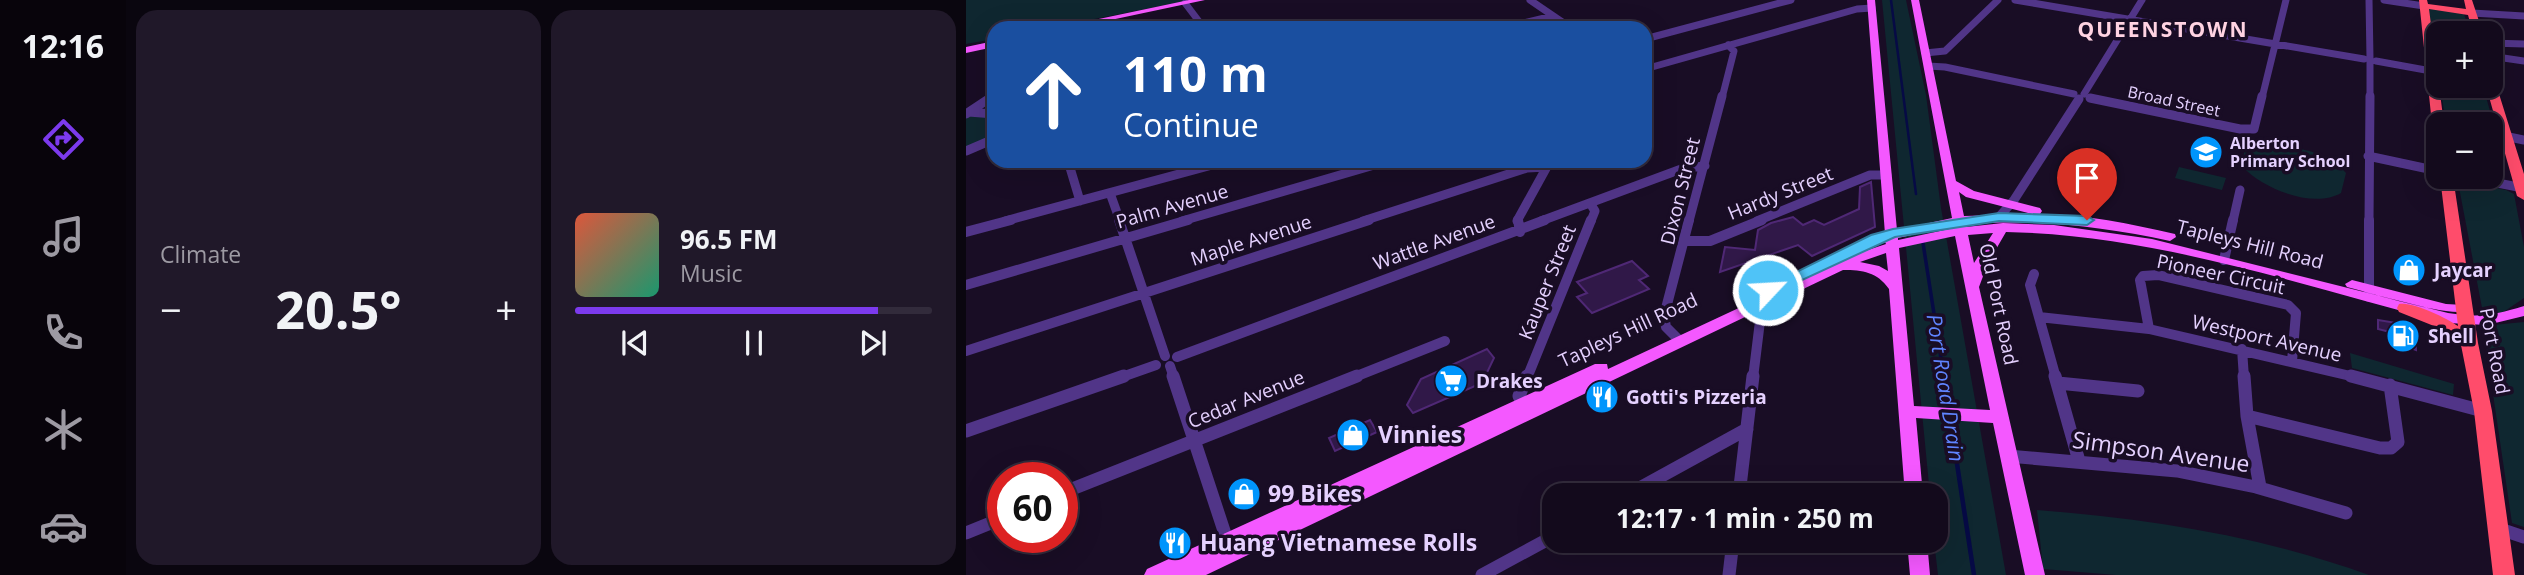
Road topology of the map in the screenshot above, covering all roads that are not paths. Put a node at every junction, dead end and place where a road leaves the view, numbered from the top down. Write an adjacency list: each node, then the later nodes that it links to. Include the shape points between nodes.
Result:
1 (1530, 0): 16 (street)
2 (1791, 0): 26 (street)
3 (1915, 0): 33 (main road, Old Port Road)
4 (1998, 0): 33 (street, via 1945,51)
5 (2015, 0): 18 (street)
6 (2142, 0): 18 (street)
7 (2286, 0): 29 (street)
8 (2369, 0): 35 (street)
9 (2384, 0): 12 (street)
10 (2468, 0): 15 (highway)
11 (1204, 1): 13 (main road)
12 (2423, 3): 15 (highway); 24 (highway)
13 (1186, 4): 19 (main road); 20 (main road); 21 (street)
14 (1871, 4): 31 (street); 58 (main road)
15 (2472, 13): 17 (street); 25 (highway)
16 (1553, 16): 22 (street); 23 (street)
17 (2524, 16)
18 (2130, 19): 29 (street); 40 (street)
19 (1097, 21)
20 (1108, 21)
21 (1199, 21)
22 (1532, 21)
23 (1560, 21)
24 (2426, 21)
25 (2474, 21)
26 (1652, 37)
27 (2503, 43): 30 (street)
28 (987, 44): 32 (main road)
29 (2275, 44): 35 (street); 40 (street, Broad Street, via 2256,128 2251,130)
30 (2524, 44)
31 (1728, 46): 38 (street); 51 (street, Dixon Street, via 1734,51)
32 (966, 48)
33 (1925, 52): 37 (main road, Old Port Road)
34 (2503, 58): 36 (street)
35 (2370, 60): 39 (street); 50 (street)
36 (2524, 61)
37 (1928, 66): 40 (street, Broad Street); 59 (main road, Old Port Road)
38 (1652, 67)
39 (2426, 69)
40 (2082, 96): 66 (street)
41 (2496, 98): 46 (highway)
42 (987, 100): 43 (street)
43 (967, 113): 44 (street)
44 (987, 114)
45 (2503, 136): 46 (street)
46 (2508, 137): 47 (street); 63 (highway)
47 (2524, 140)
48 (987, 142): 49 (street)
49 (966, 150)
50 (2368, 156): 57 (street); 83 (street)
51 (1705, 166): 67 (street, Wattle Avenue, via 1684,168); 75 (street, Dixon Street)
52 (1070, 168): 65 (street)
53 (1201, 168): 64 (street)
54 (1364, 168): 73 (street, Palm Avenue)
55 (1531, 168): 82 (street, Maple Avenue)
56 (1546, 168): 72 (street, via 1517,221)
57 (2426, 168)
58 (1887, 175): 74 (main road); 75 (street, Hardy Street, via 1870,175 1710,240)
59 (1952, 183): 66 (main road, via 1964,192); 70 (main road, Old Port Road)
60 (2503, 187): 63 (street)
61 (2448, 189): 87 (highway, Port Road)
62 (2240, 190): 76 (street)
63 (2523, 192)
64 (1110, 193): 65 (street); 73 (street)
65 (1080, 201): 71 (street)
66 (2009, 204): 68 (main road); 69 (street)
67 (1593, 207): 72 (street, Wattle Avenue); 100 (street, Kauper Street, via 1519,396)
68 (2052, 217): 69 (main road, Tapleys Hill Road); 76 (main road, Tapleys Hill Road, via 2119,225)
69 (2001, 222): 70 (main road, Tapleys Hill Road); 76 (main road, Tapleys Hill Road, via 2111,234); 79 (main road)
70 (1959, 226): 74 (main road, Tapleys Hill Road); 79 (main road, Old Port Road)
71 (966, 232)
72 (1520, 232): 95 (street, Wattle Avenue)
73 (1127, 238): 80 (street, Palm Avenue); 82 (street)
74 (1893, 239): 77 (main road, Tapleys Hill Road); 81 (main road); 84 (main road, Tapleys Hill Road, via 1876,238)
75 (1686, 241): 90 (street, Dixon Street, via 1664,323)
76 (2225, 255): 83 (main road, Tapleys Hill Road)
77 (1839, 266): 81 (main road, via 1877,270); 84 (main road, Tapleys Hill Road)
78 (2034, 274): 88 (street, via 2030,285)
79 (1974, 284): 103 (main road, Old Port Road)
80 (966, 285)
81 (1896, 290): 101 (main road)
82 (1145, 293): 94 (street, Maple Avenue); 95 (street)
83 (2369, 293): 85 (main road, Tapleys Hill Road); 87 (main road, Tapleys Hill Road)
84 (1750, 303): 90 (main road, Tapleys Hill Road); 105 (street, via 1761,313)
85 (2405, 308): 87 (main road, Tapleys Hill Road); 92 (highway, via 2445,324)
86 (2524, 312): 87 (main road, Tapleys Hill Road, via 2505,320)
87 (2465, 315): 92 (highway, Port Road)
88 (2039, 317): 89 (street, Westport Avenue); 97 (street)
89 (2148, 329): 93 (street, Westport Avenue); 96 (street, Pioneer Circuit, via 2140,280 2158,275 2288,305 2296,313)
90 (1676, 338): 100 (main road, Tapleys Hill Road)
91 (1445, 341): 107 (street, Cedar Avenue)
92 (2469, 343): 102 (highway, Port Road)
93 (2242, 349): 96 (street, Westport Avenue); 104 (street)
94 (966, 351)
95 (1167, 361): 106 (street, Wattle Avenue); 107 (street)
96 (2292, 361): 98 (street, Westport Avenue)
97 (2058, 383): 99 (street); 109 (street)
98 (2390, 384): 102 (street, Westport Avenue); 104 (street, via 2398,442 2391,449)
99 (2138, 391)
100 (1525, 409): 121 (main road, Tapleys Hill Road)
101 (1907, 411): 103 (main road); 112 (main road)
102 (2483, 411): 117 (highway, Port Road)
103 (2000, 416): 108 (main road, Old Port Road)
104 (2248, 416): 114 (street)
105 (1747, 429): 110 (street); 111 (street)
106 (966, 431)
107 (1194, 440): 113 (street, Cedar Avenue); 121 (street)
108 (2008, 456): 109 (street, Simpson Avenue); 129 (main road, Old Port Road)
109 (2079, 461): 114 (street, Simpson Avenue)
110 (1649, 483)
111 (1740, 483)
112 (1913, 483)
113 (1078, 487)
114 (2260, 487): 115 (street, Simpson Avenue)
115 (2346, 513)
116 (987, 524): 118 (street)
117 (2497, 528): 119 (street); 130 (highway, Port Road)
118 (966, 533)
119 (2524, 537)
120 (1542, 542): 126 (street)
121 (1230, 548): 124 (main road, Tapleys Hill Road); 125 (main road, Tapleys Hill Road)
122 (1732, 553): 127 (street)
123 (1918, 553): 128 (main road)
124 (1154, 575)
125 (1186, 575)
126 (1482, 575)
127 (1729, 575)
128 (1920, 575)
129 (2035, 575)
130 (2504, 575)

